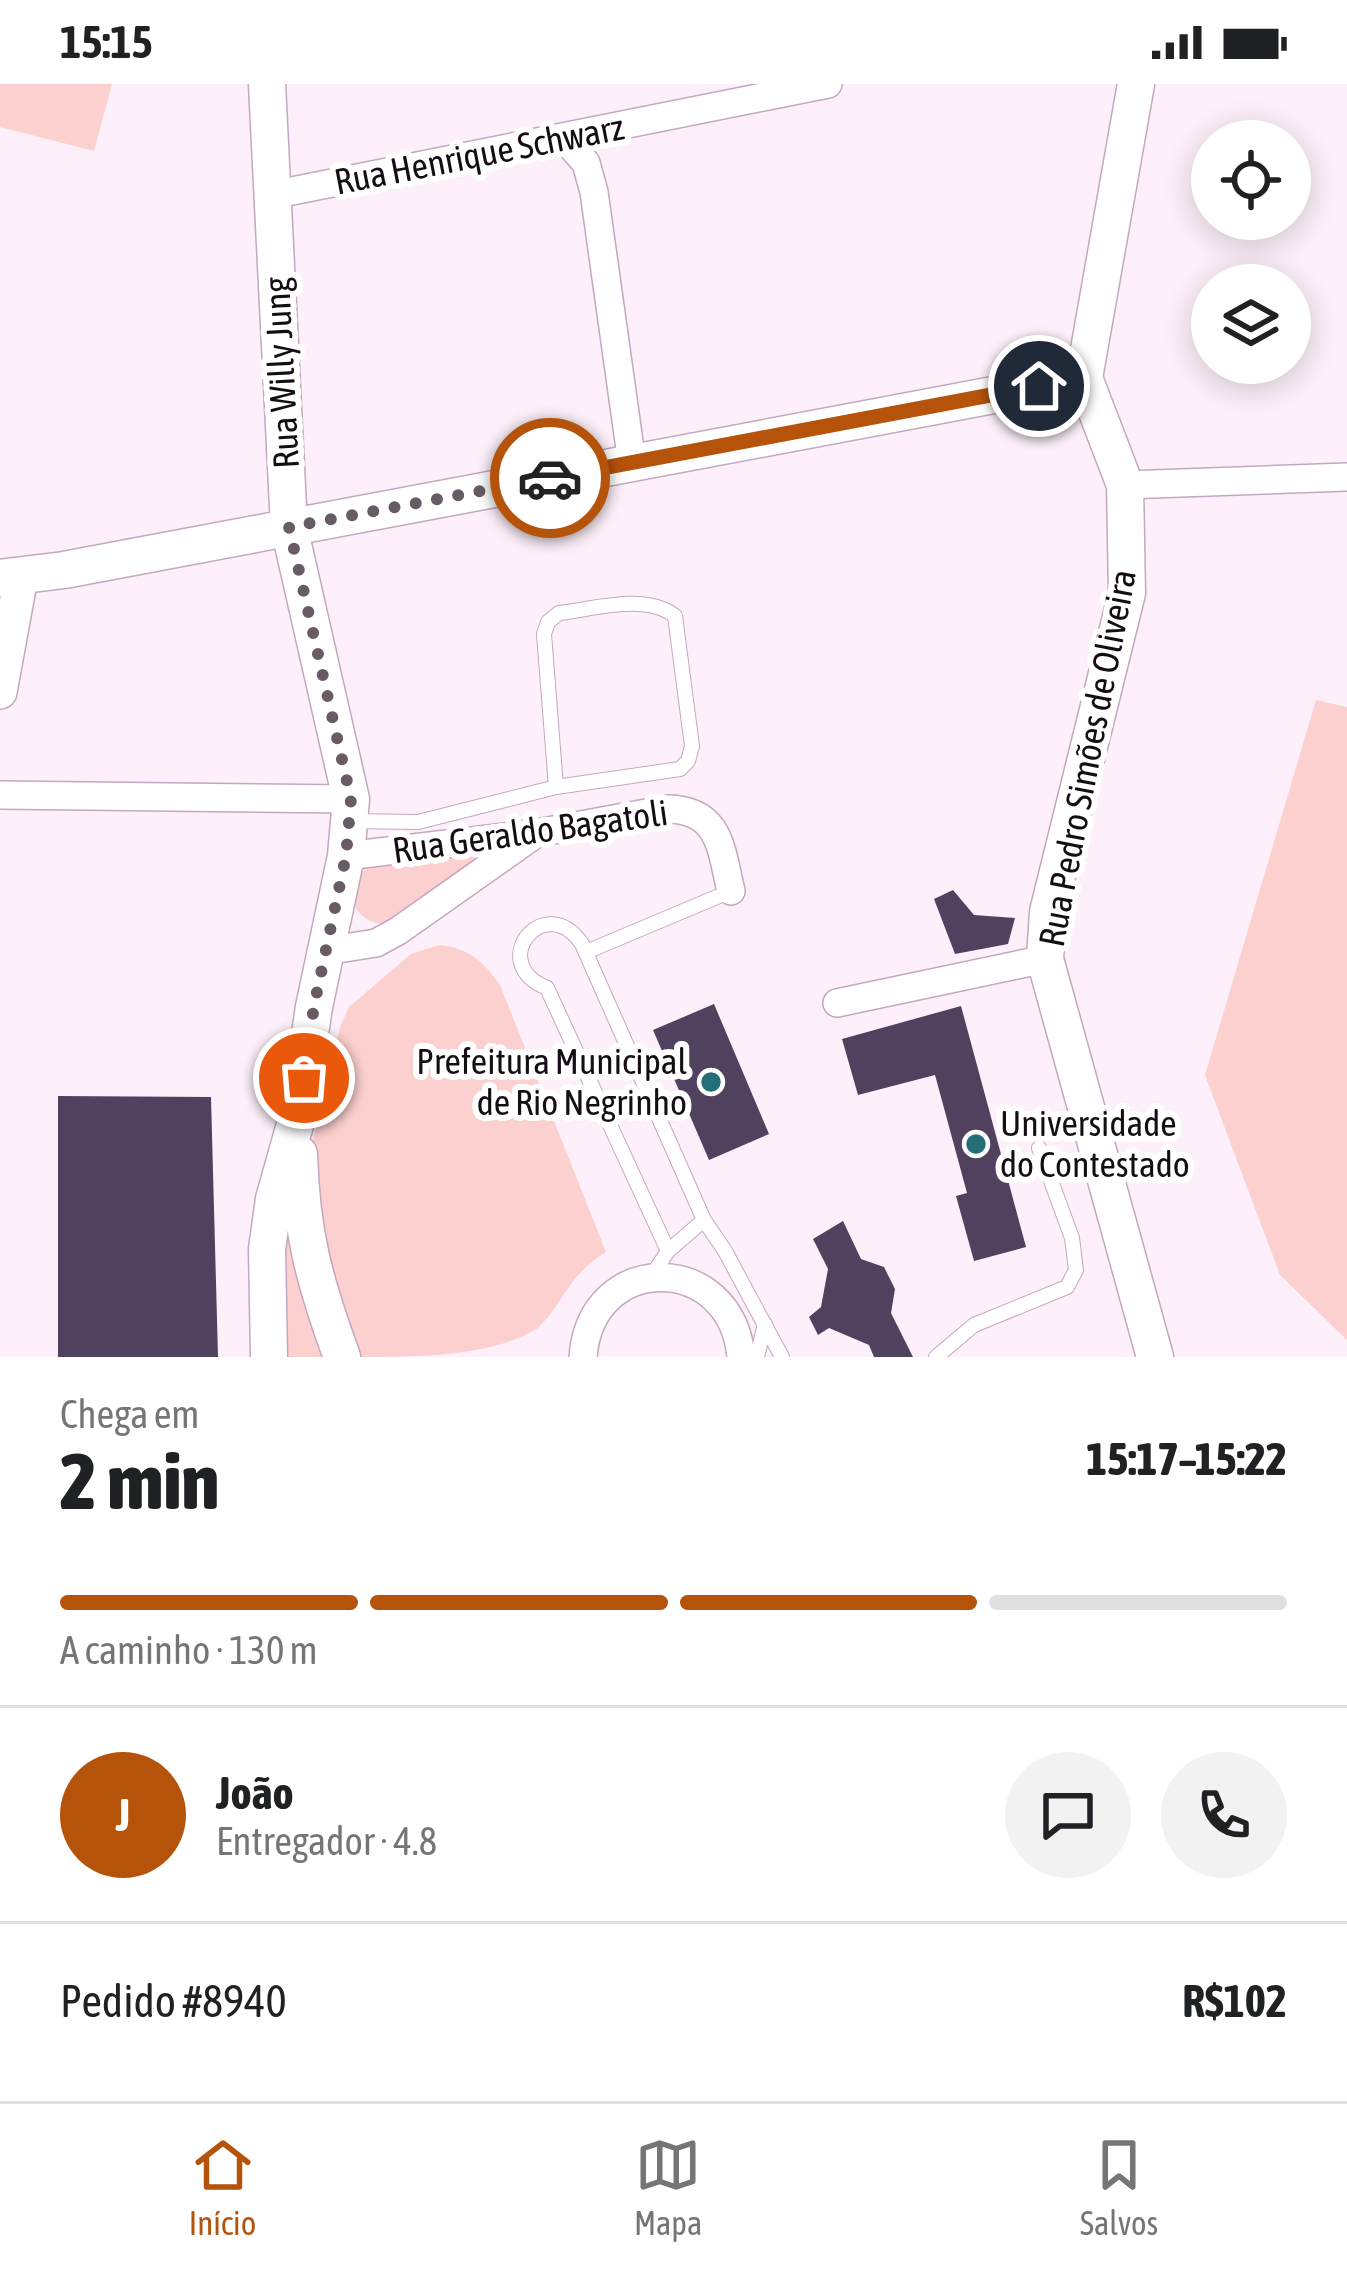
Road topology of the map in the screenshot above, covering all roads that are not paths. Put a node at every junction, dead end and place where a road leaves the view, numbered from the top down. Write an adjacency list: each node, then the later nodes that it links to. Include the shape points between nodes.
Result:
1 (267, 84): 6 (main road, Rua Willy Jung)
2 (828, 84): 4 (street, Rua Henrique Schwarz)
3 (1136, 84): 7 (main road)
4 (769, 90): 5 (street, Rua Henrique Schwarz)
5 (563, 137): 6 (street, Rua Henrique Schwarz); 8 (street, via 586,163 594,192)
6 (272, 195): 11 (main road, Rua Willy Jung)
7 (1084, 378): 8 (main road); 10 (main road, Rua Pedro Simões de Oliveira)
8 (632, 463): 11 (main road)
9 (1347, 477): 10 (street)
10 (1125, 485): 21 (main road, Rua Pedro Simões de Oliveira, via 1127,593 1048,912)
11 (289, 527): 12 (main road); 16 (main road, Rua Willy Jung)
12 (10, 577): 13 (street)
13 (0, 692)
14 (556, 788): 14 (lane, via 680,769 688,761 675,616 665,609 650,603 559,613 548,622); 16 (lane, via 418,822)
15 (0, 796): 16 (street, Rua Geraldo Bagatoli)
16 (349, 825): 17 (street, Rua Geraldo Bagatoli); 19 (main road)
17 (537, 833): 18 (street, Rua Geraldo Bagatoli, via 687,809 715,831); 19 (street, via 398,931)
18 (731, 892): 20 (lane)
19 (325, 951): 23 (main road)
20 (586, 952): 25 (lane); 26 (lane, via 574,933 550,923 526,936 520,961 547,988)
21 (1045, 958): 22 (street); 37 (main road, Rua Pedro Simões de Oliveira)
22 (837, 1003)
23 (298, 1114): 30 (main road, via 267,1249); 31 (main road, via 304,1240)
24 (1039, 1148): 36 (lane, via 1076,1270 1066,1287 974,1325)
25 (704, 1220): 26 (lane); 28 (lane)
26 (668, 1251): 27 (lane)
27 (651, 1277): 29 (street, via 609,1297 593,1315); 33 (street, via 696,1284 716,1298)
28 (766, 1324): 34 (lane); 35 (lane)
29 (584, 1347): 32 (street)
30 (268, 1357)
31 (342, 1357)
32 (555, 1357)
33 (741, 1357)
34 (757, 1357)
35 (782, 1357)
36 (936, 1357)
37 (1155, 1357)

